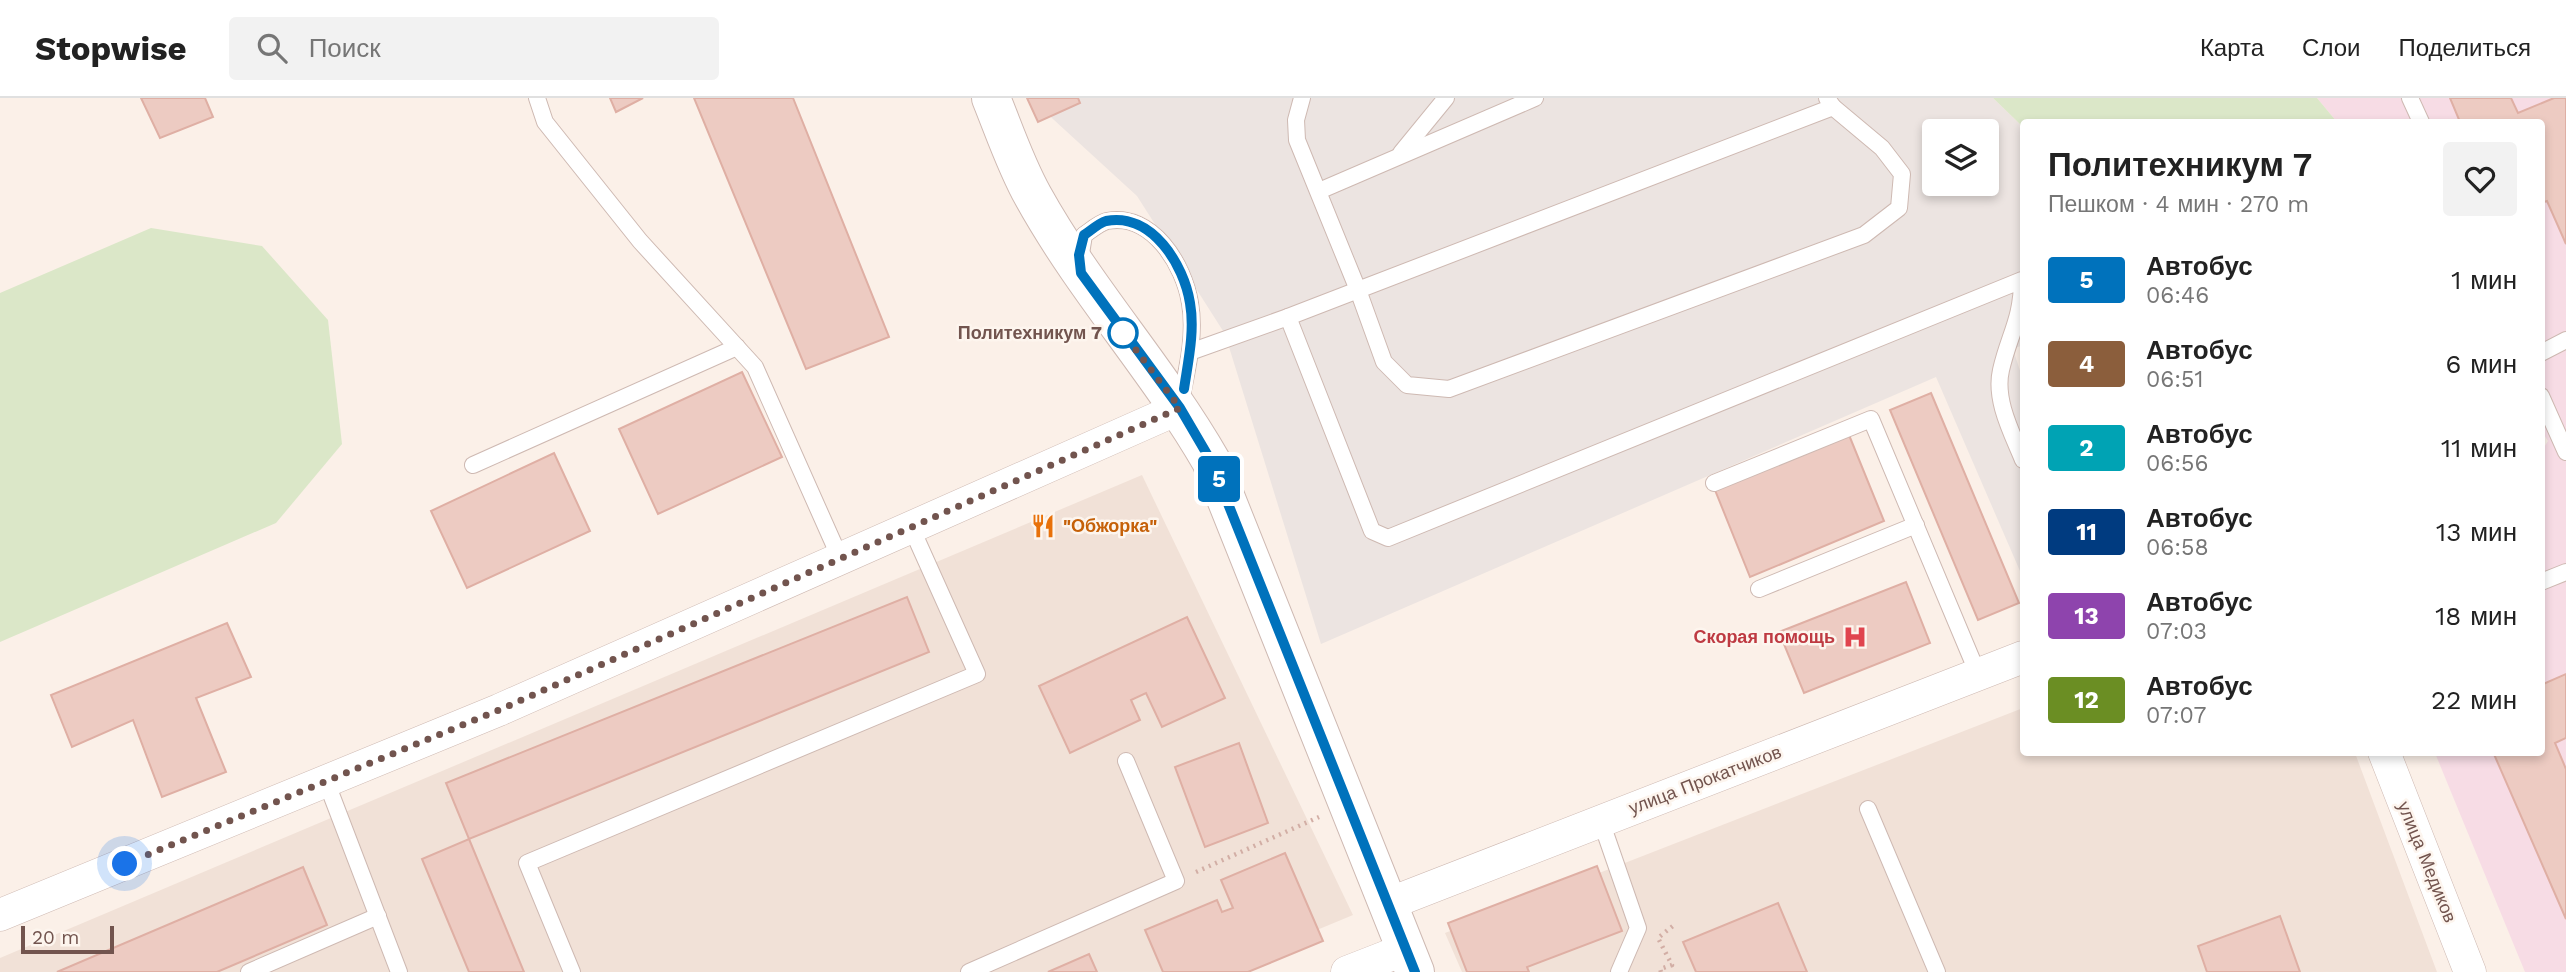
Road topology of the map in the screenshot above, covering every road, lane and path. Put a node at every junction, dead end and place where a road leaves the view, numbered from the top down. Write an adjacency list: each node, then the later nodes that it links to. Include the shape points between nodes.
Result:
1 (537, 98): 17 (lane, via 545,122 640,241)
2 (991, 98): 11 (street, via 1032,194)
3 (1302, 98): 10 (lane, via 1297,140)
4 (1446, 98): 9 (lane)
5 (1535, 98): 9 (lane)
6 (2410, 98): 8 (lane)
7 (1830, 103): 13 (lane); 13 (lane, via 1882,148 1902,174 1899,208 1864,236 1449,389 1407,385 1384,362)
8 (2420, 119)
9 (1398, 157): 10 (lane)
10 (1319, 191): 13 (lane)
11 (1081, 273): 19 (lane, via 1084,235 1105,221 1130,221 1154,234 1177,263 1190,303); 21 (street)
12 (2020, 281): 15 (lane, via 1388,538 1372,531)
13 (1358, 290): 15 (lane)
14 (2020, 315): 23 (lane, via 2000,373 2003,412)
15 (1288, 317): 19 (lane)
16 (2566, 340): 18 (lane)
17 (737, 347): 24 (lane); 28 (lane, via 755,367)
18 (2545, 351)
19 (1190, 352): 21 (lane)
20 (2545, 405): 22 (lane)
21 (1180, 408): 27 (street); 37 (street, via 1211,461)
22 (2566, 452)
23 (2020, 453)
24 (473, 465)
25 (1714, 483): 26 (lane, via 1871,419)
26 (1916, 525): 31 (lane); 33 (lane)
27 (911, 527): 28 (street); 48 (lane, via 977,674 527,863)
28 (840, 558): 36 (street, via 499,710)
29 (2566, 572): 30 (lane)
30 (2545, 580)
31 (1759, 589)
32 (2020, 658): 33 (street, улица Прокатчиков)
33 (1978, 674): 39 (street, улица Прокатчиков)
34 (2386, 756): 54 (street, улица Медиков)
35 (1126, 761): 40 (lane)
36 (326, 781): 42 (street); 43 (lane)
37 (1349, 804): 40 (path); 41 (street)
38 (1868, 809): 53 (lane)
39 (1601, 821): 41 (street, улица Прокатчиков); 51 (lane, via 1638,928)
40 (1176, 881): 49 (lane)
41 (1388, 904): 45 (street)
42 (0, 915)
43 (378, 916): 46 (lane); 47 (lane)
44 (1674, 925): 52 (path, via 1658,938 1672,965)
45 (1411, 960): 50 (street)
46 (249, 972)
47 (399, 972)
48 (572, 972)
49 (969, 972)
50 (1347, 972)
51 (1619, 972)
52 (1661, 972)
53 (1937, 972)
54 (2470, 972)

